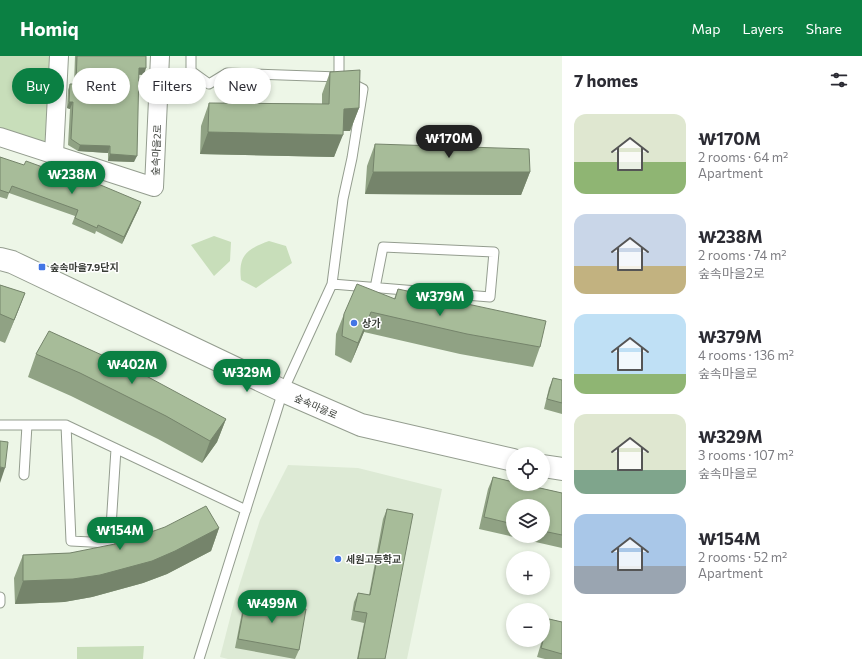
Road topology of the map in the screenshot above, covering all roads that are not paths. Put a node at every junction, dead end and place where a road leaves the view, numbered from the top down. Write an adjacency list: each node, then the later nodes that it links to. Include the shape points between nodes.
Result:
1 (59, 56): 7 (street)
2 (160, 56): 7 (street, 숲속마을2로, via 154,186)
3 (191, 56): 5 (lane, via 191,71 209,84 228,73)
4 (339, 56): 5 (lane)
5 (339, 77): 9 (lane, via 363,89 343,199)
6 (0, 137): 7 (street, 숲속마을2로)
7 (54, 154)
8 (0, 259): 11 (main road, 숲속마을로, via 12,262)
9 (332, 284): 10 (lane); 11 (lane)
10 (375, 288): 10 (lane, via 490,297 494,252 383,247)
11 (283, 391): 16 (main road, 숲속마을로, via 361,425); 20 (lane)
12 (0, 425): 13 (lane)
13 (27, 425): 14 (lane); 19 (lane)
14 (66, 425): 15 (lane); 15 (lane, via 71,541 110,543)
15 (116, 449): 20 (lane)
16 (506, 458)
17 (550, 467): 18 (main road)
18 (562, 469)
19 (24, 474)
20 (246, 510): 23 (lane)
21 (0, 597): 22 (lane)
22 (0, 603)
23 (199, 659)

